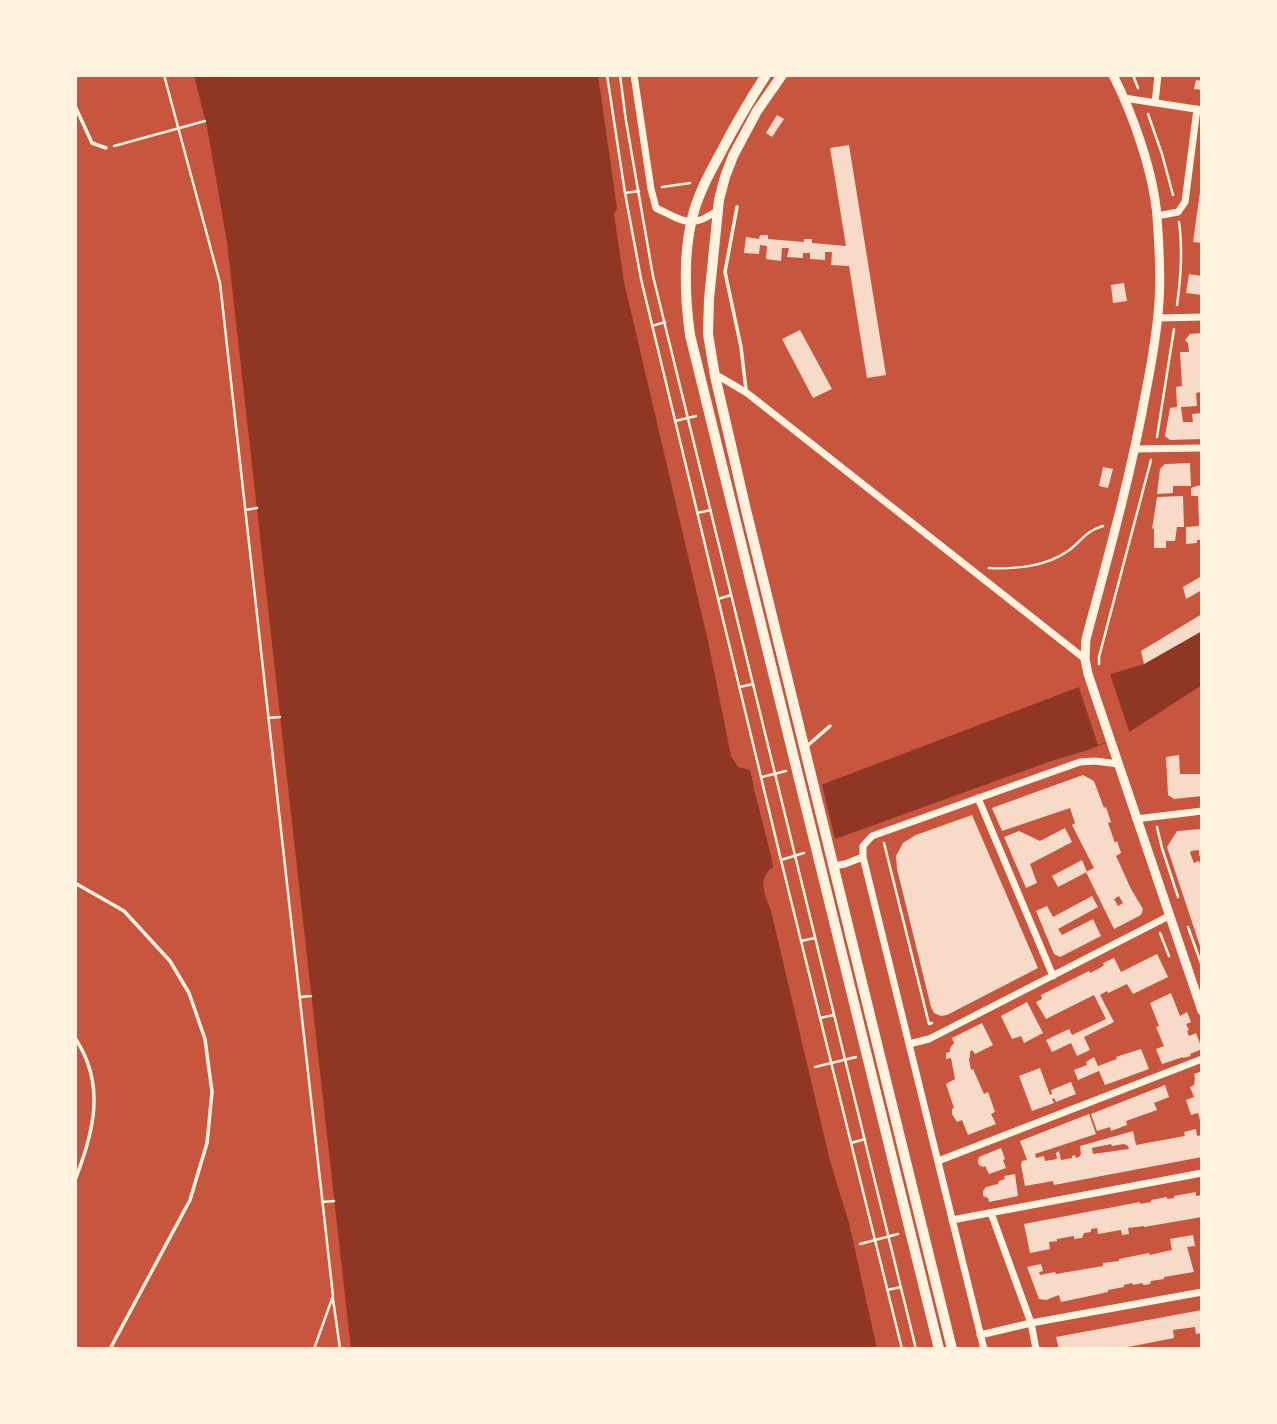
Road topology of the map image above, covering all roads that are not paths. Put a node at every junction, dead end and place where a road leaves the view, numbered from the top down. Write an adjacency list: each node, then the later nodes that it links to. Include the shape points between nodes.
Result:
1 (634, 75): 14 (street, via 656,208)
2 (766, 75): 14 (main road, via 701,190)
3 (782, 75): 12 (main road, via 733,156)
4 (1113, 75): 6 (street)
5 (1158, 75): 7 (street)
6 (1124, 98): 7 (street); 13 (street)
7 (1155, 103): 9 (street)
8 (75, 106): 10 (lane, via 92,143)
9 (1199, 110): 13 (street, via 1185,202 1178,212)
10 (106, 148)
11 (737, 207): 18 (lane, via 725,272)
12 (718, 210): 14 (street); 17 (main road, via 708,334)
13 (1157, 216): 16 (street)
14 (691, 222): 47 (main road, via 685,296 690,335)
15 (1202, 317): 16 (street)
16 (1158, 318): 20 (street)
17 (715, 376): 18 (street); 23 (main road)
18 (747, 393): 21 (street)
19 (1202, 448): 20 (street)
20 (1136, 449): 21 (street, via 1086,639)
21 (1085, 659): 24 (street)
22 (830, 726): 23 (lane)
23 (805, 748): 29 (main road)
24 (1118, 764): 25 (street, via 1080,762); 27 (street)
25 (978, 798): 28 (street, via 872,836 863,846); 32 (street)
26 (1202, 811): 27 (street)
27 (1136, 819): 31 (street)
28 (863, 857): 29 (street); 36 (street)
29 (834, 866): 48 (main road)
30 (75, 883): 46 (lane, via 124,911 170,961 189,993 205,1039 212,1093 207,1143 190,1199)
31 (1169, 916): 32 (street); 33 (street)
32 (1053, 976): 36 (street, via 929,1039)
33 (1199, 998): 34 (street)
34 (1202, 1011)
35 (75, 1038): 40 (lane, via 84,1051 94,1098 94,1120)
36 (909, 1044): 38 (street)
37 (1202, 1059): 38 (street)
38 (938, 1161): 42 (street)
39 (1202, 1173): 41 (street)
40 (75, 1180)
41 (991, 1213): 42 (street); 44 (street)
42 (952, 1220): 45 (street)
43 (1202, 1292): 44 (street)
44 (1031, 1324): 45 (street); 50 (street)
45 (980, 1335): 49 (street)
46 (110, 1349)
47 (939, 1349)
48 (952, 1349)
49 (984, 1349)
50 (1036, 1349)

